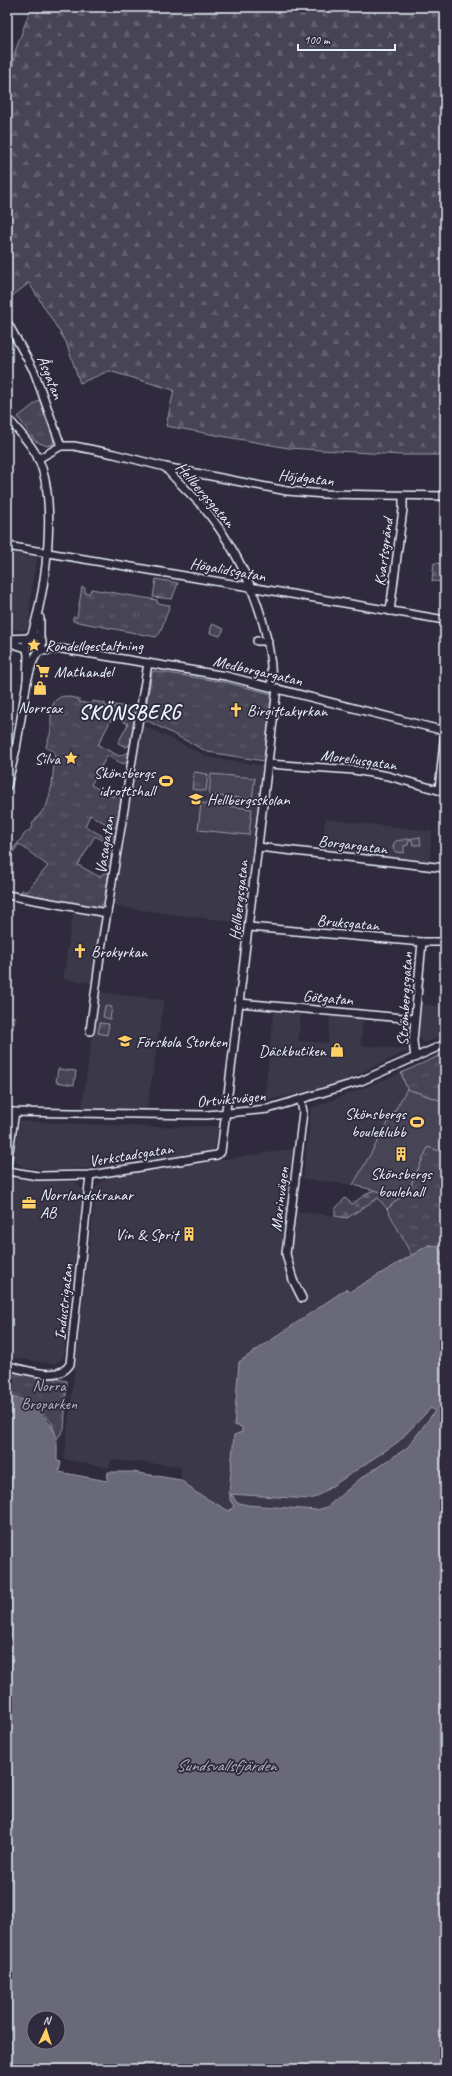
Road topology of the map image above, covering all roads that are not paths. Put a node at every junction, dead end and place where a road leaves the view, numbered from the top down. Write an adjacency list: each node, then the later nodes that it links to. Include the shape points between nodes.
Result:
1 (7, 322): 3 (street, Åsgatan, via 34,371)
2 (7, 418): 4 (street)
3 (61, 446): 4 (street); 5 (street, Hellbergsgatan, via 88,448)
4 (38, 459): 9 (street, via 48,503)
5 (166, 467): 6 (street, Höjdgatan, via 287,491); 10 (street, Hellbergsgatan, via 203,507 228,542)
6 (403, 496): 7 (street, Höjdgatan); 12 (street, Kvartsgränd)
7 (445, 496)
8 (7, 546): 9 (street, Högalidsgatan)
9 (47, 552): 10 (street, Högalidsgatan); 11 (street)
10 (250, 587): 12 (street, Högalidsgatan); 18 (street, Hellbergsgatan)
11 (39, 607): 14 (street); 15 (street)
12 (390, 611): 13 (street, Högalidsgatan)
13 (445, 620)
14 (29, 637): 15 (street); 16 (street); 19 (street)
15 (41, 639): 20 (street, Medborgargatan); 21 (street, via 43,646)
16 (7, 640): 19 (street)
17 (257, 641): 18 (street)
18 (268, 641): 24 (street, Hellbergsgatan)
19 (27, 649): 21 (street, via 33,653); 23 (street)
20 (62, 649): 21 (street, Medborgargatan); 22 (street, Medborgargatan)
21 (39, 652): 23 (street, via 33,661)
22 (148, 663): 24 (street, Medborgargatan); 34 (street, Vasagatan)
23 (27, 681): 27 (street)
24 (274, 687): 25 (street, Medborgargatan); 28 (street, Hellbergsgatan)
25 (445, 731): 30 (street)
26 (7, 748): 27 (street)
27 (16, 749): 29 (street)
28 (268, 764): 30 (street, Moreliusgatan, via 354,770 388,776); 31 (street, Hellbergsgatan)
29 (7, 786)
30 (442, 791)
31 (258, 847): 32 (street, Borgargatan); 35 (street, Hellbergsgatan)
32 (445, 868)
33 (7, 895): 34 (street)
34 (107, 913): 40 (street, Vasagatan)
35 (249, 927): 36 (street, Bruksgatan); 38 (street, Hellbergsgatan)
36 (422, 942): 37 (street, Bruksgatan); 39 (street, Strömbergsgatan)
37 (445, 942)
38 (240, 1003): 39 (street, Götgatan); 46 (street, Hellbergsgatan)
39 (414, 1019): 42 (street, Strömbergsgatan)
40 (90, 1031)
41 (445, 1044): 42 (street, Ortviksvägen)
42 (415, 1058): 43 (street, Ortviksvägen, via 361,1081)
43 (301, 1101): 46 (street, Ortviksvägen, via 268,1109); 50 (street, Marinvägen, via 304,1112 286,1254 293,1280)
44 (7, 1112): 45 (street, Ortviksvägen)
45 (15, 1112): 46 (street, Ortviksvägen); 47 (street)
46 (226, 1114): 49 (street, Verkstadsgatan, via 222,1149 217,1155)
47 (7, 1164)
48 (7, 1171): 49 (street, Verkstadsgatan, via 38,1176)
49 (90, 1175): 51 (street, Industrigatan, via 70,1364 64,1372 53,1374)
50 (302, 1298)
51 (7, 1366)

